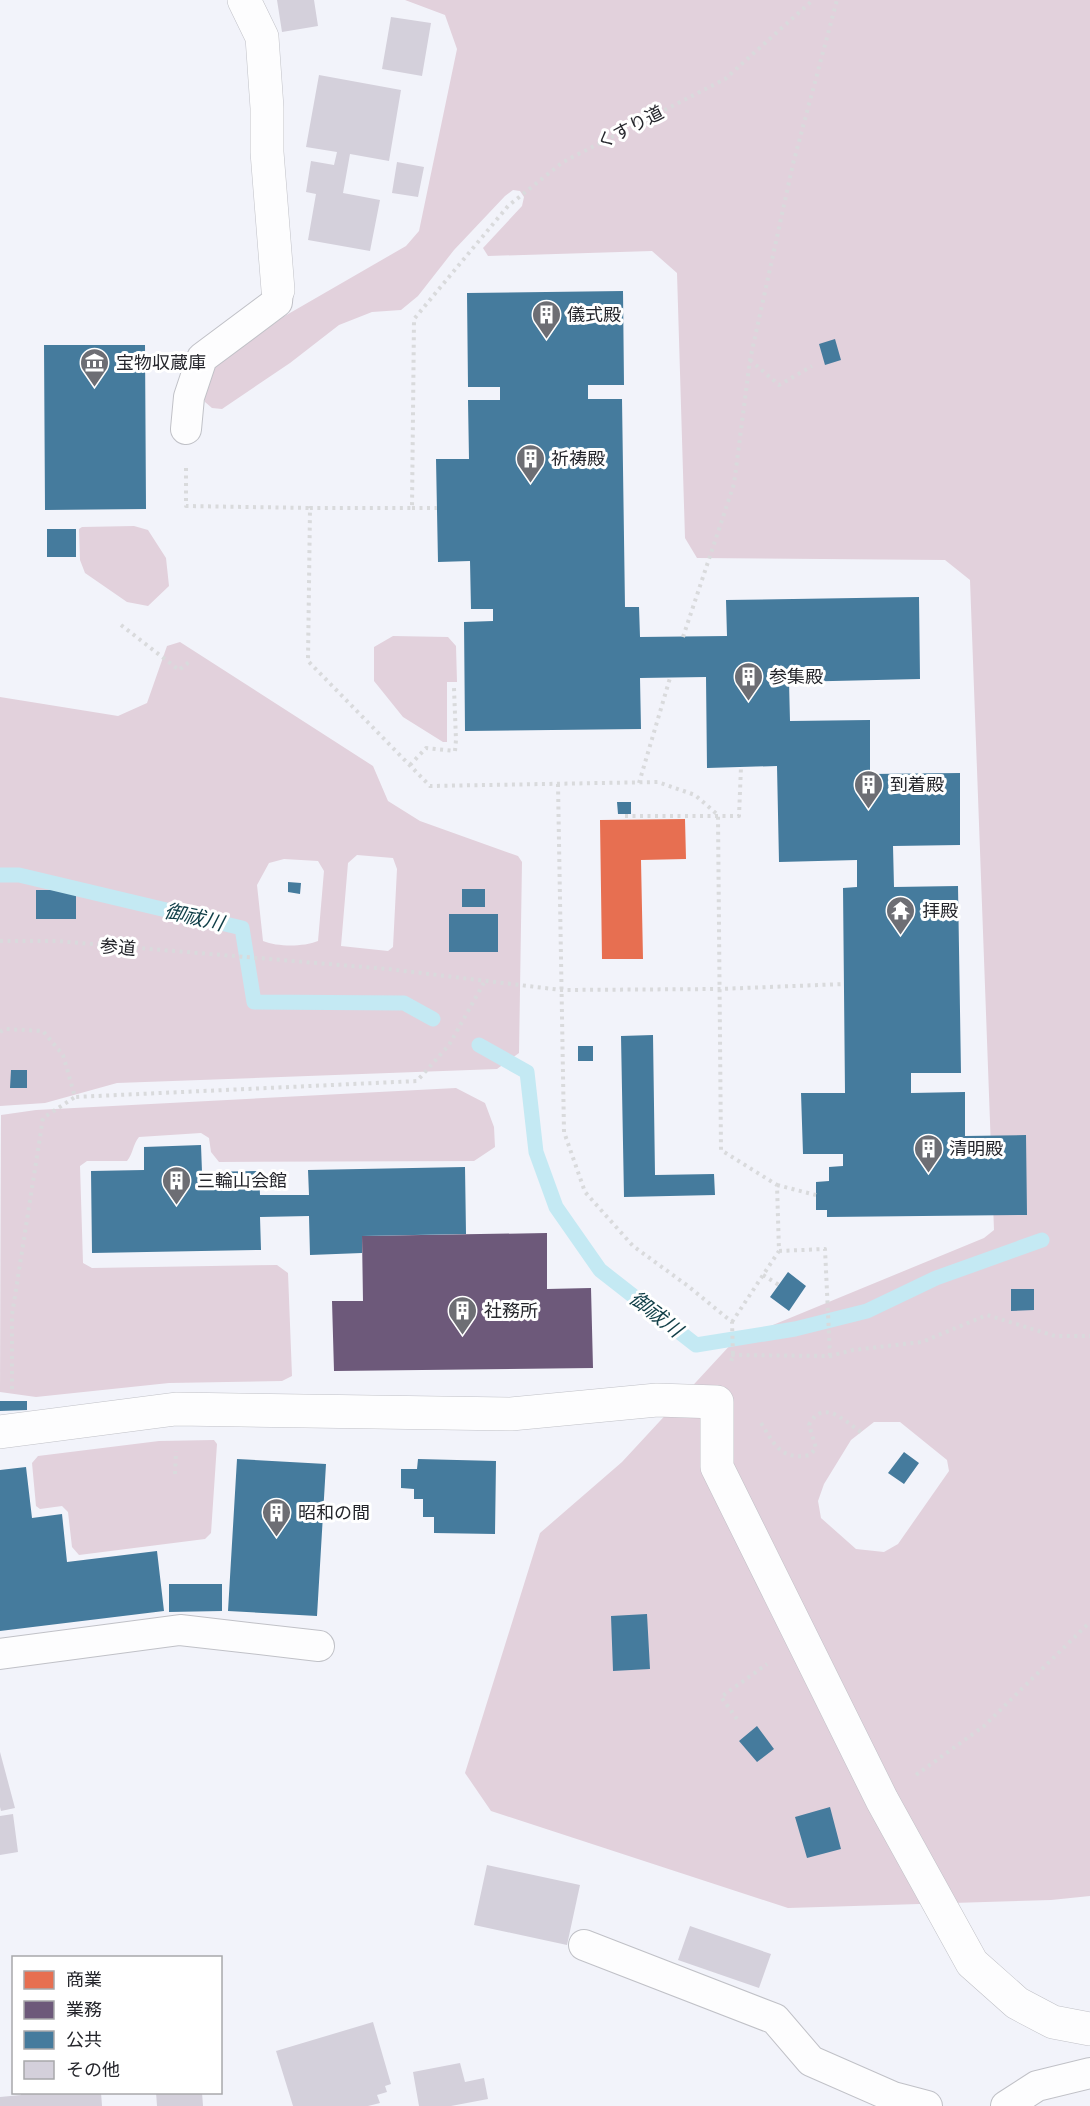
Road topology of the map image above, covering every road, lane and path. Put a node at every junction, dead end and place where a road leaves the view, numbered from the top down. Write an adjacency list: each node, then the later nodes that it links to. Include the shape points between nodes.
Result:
1 (244, 0): 4 (street, via 262,37)
2 (813, 0): 9 (path, くすり道, via 725,79 563,162 508,206 414,319)
3 (837, 0): 5 (path, via 793,164)
4 (278, 290): 7 (lane, via 277,302 202,358 189,397)
5 (750, 360): 6 (path, via 779,385); 12 (path, via 734,484)
6 (812, 366)
7 (186, 429): 8 (path, via 186,506)
8 (310, 508): 9 (path); 16 (path, via 308,661)
9 (412, 508): 10 (path)
10 (437, 508)
11 (121, 625): 13 (path, via 179,670)
12 (683, 637)
13 (189, 662)
14 (670, 678): 18 (path)
15 (454, 688): 16 (path, via 455,751 426,748)
16 (410, 765): 19 (path, via 430,786)
17 (741, 767): 20 (path, via 739,816)
18 (639, 783): 19 (path); 20 (path, via 658,782 695,795)
19 (558, 784): 26 (path)
20 (718, 815): 21 (path); 25 (path)
21 (625, 816)
22 (0, 940): 23 (path, 参道, via 263,958)
23 (485, 981): 26 (path, 参道); 28 (path, via 449,1045 417,1081)
24 (844, 984): 25 (path, 参道)
25 (719, 989): 26 (path, 参道); 29 (path, via 722,1150)
26 (561, 990): 34 (path, via 564,1132 585,1192 633,1246)
27 (0, 1032): 28 (path, via 43,1031 63,1055)
28 (75, 1097): 39 (path, via 43,1118 12,1315)
29 (777, 1185): 30 (path); 31 (path)
30 (816, 1195)
31 (779, 1251): 32 (path); 38 (path, via 825,1249)
32 (764, 1275): 33 (path); 34 (path)
33 (779, 1285)
34 (732, 1322): 36 (path)
35 (1090, 1336): 38 (path, via 1055,1336 987,1315 922,1342)
36 (733, 1347)
37 (733, 1355): 38 (path)
38 (830, 1356)
39 (12, 1390)
40 (759, 1420): 42 (path, via 777,1449 798,1458 810,1455 816,1448 809,1425 820,1412 830,1411)
41 (0, 1432): 44 (street, via 176,1409 511,1414 657,1400 717,1402 717,1467)
42 (861, 1432)
43 (1090, 1622): 48 (path, via 984,1726)
44 (801, 1639): 47 (path, via 721,1697); 48 (street)
45 (319, 1646): 46 (lane, via 180,1630)
46 (0, 1654)
47 (737, 1719)
48 (882, 1800): 50 (street, via 972,1963 1017,2003 1053,2022)
49 (584, 1945): 52 (lane, via 775,2019 811,2061 893,2097)
50 (1090, 2029)
51 (1090, 2073): 53 (lane, via 1037,2086)
52 (927, 2106)
53 (1006, 2106)

